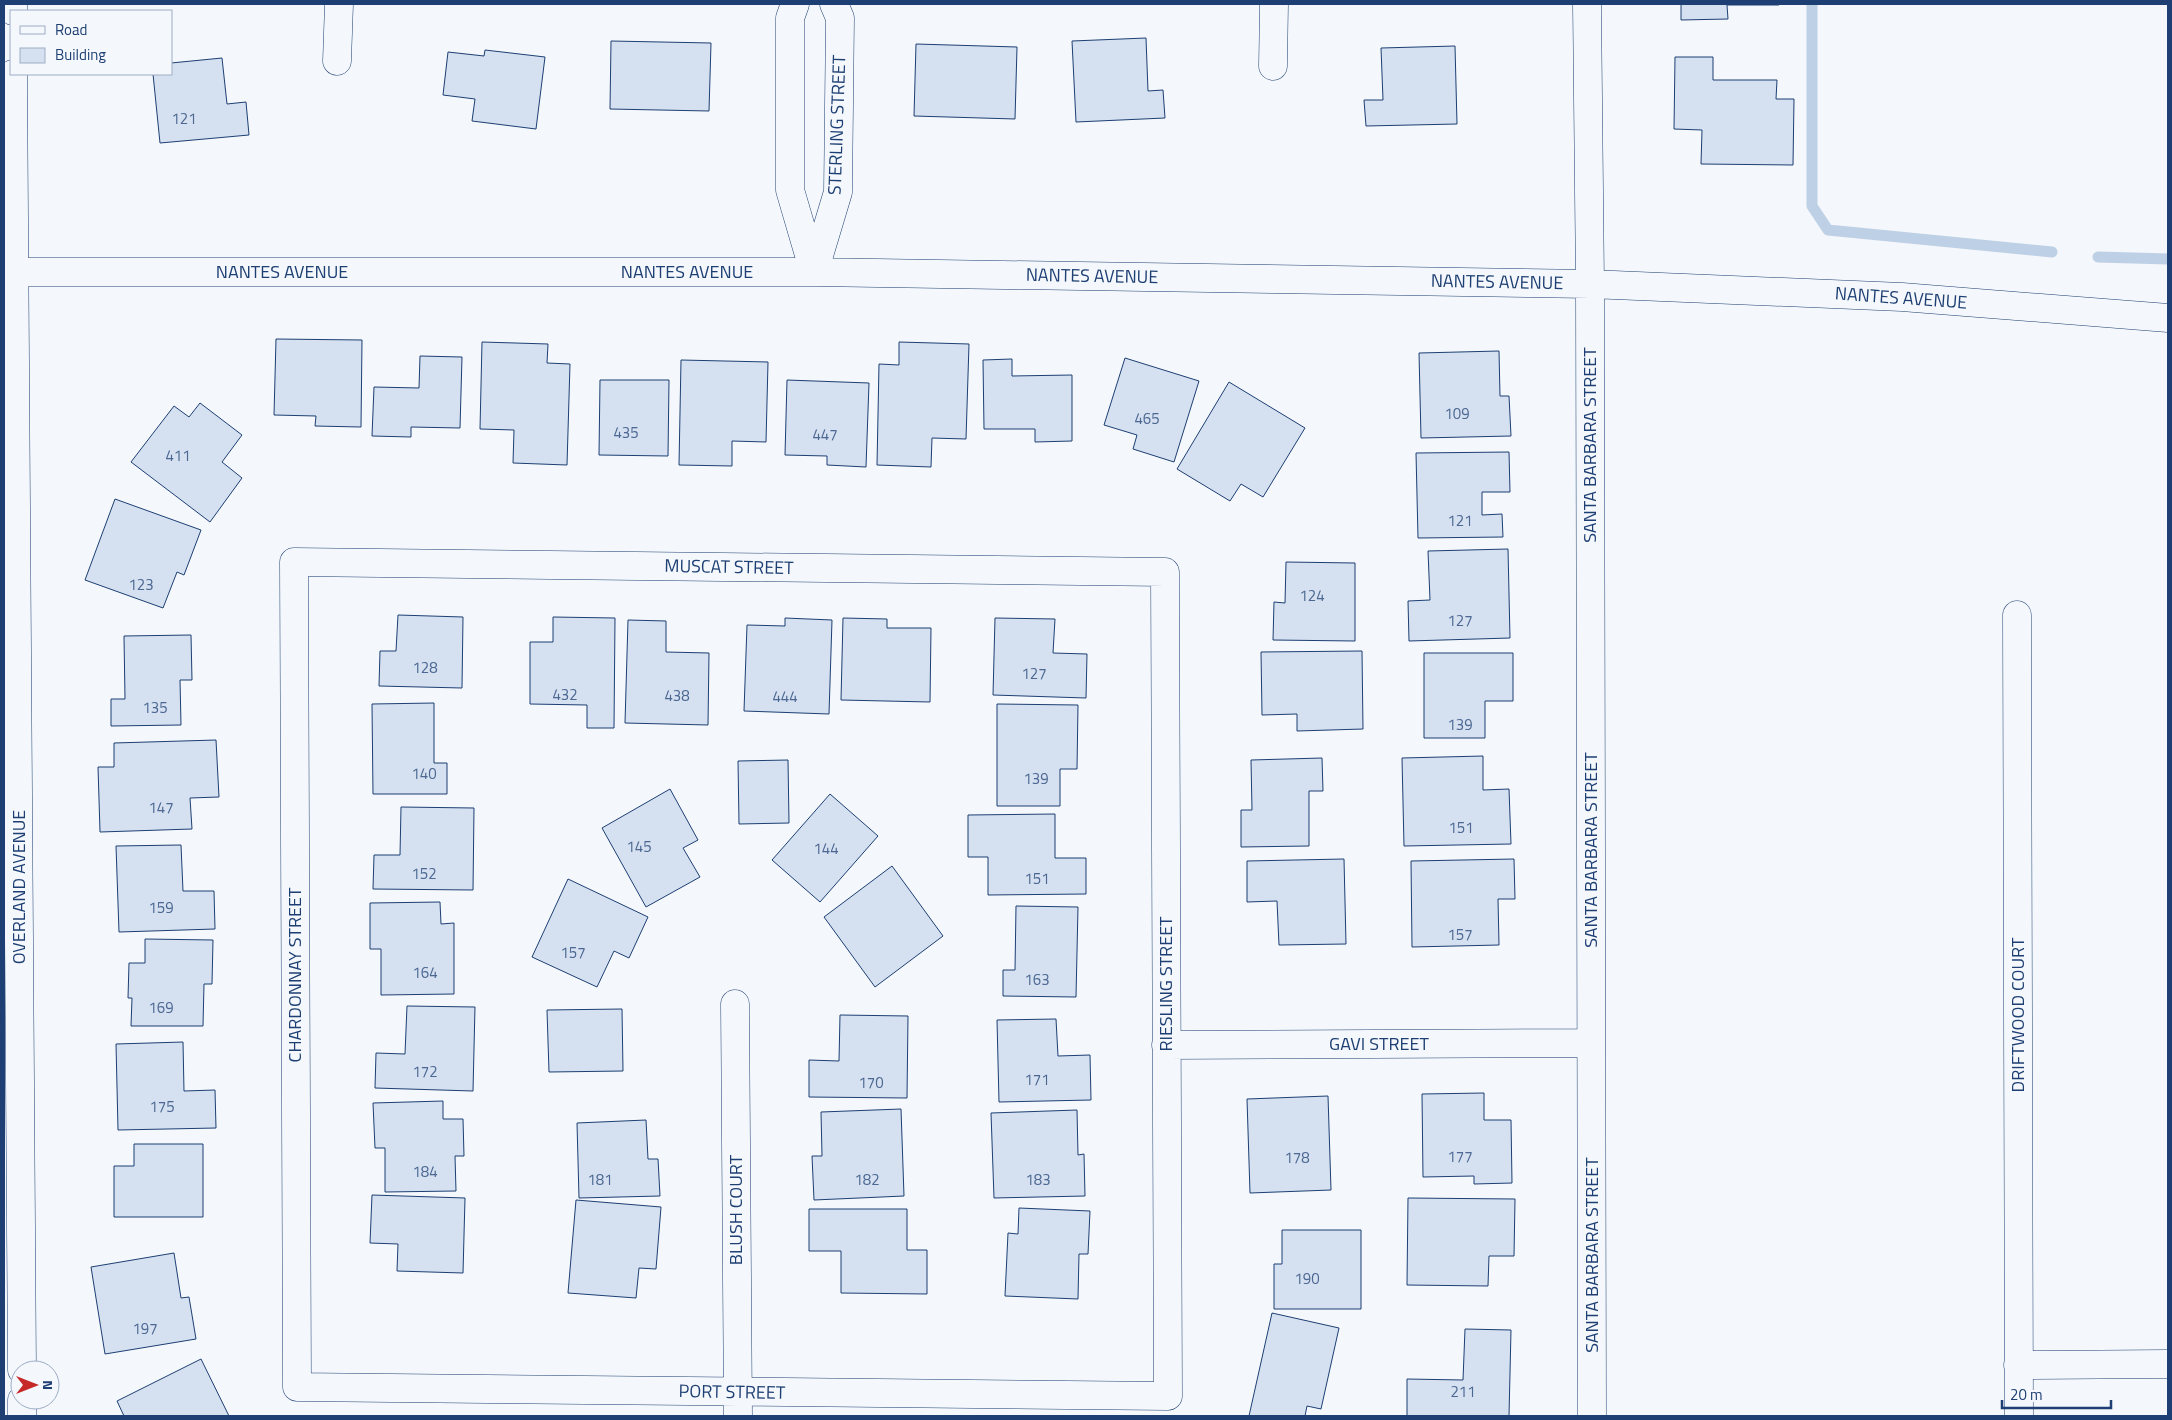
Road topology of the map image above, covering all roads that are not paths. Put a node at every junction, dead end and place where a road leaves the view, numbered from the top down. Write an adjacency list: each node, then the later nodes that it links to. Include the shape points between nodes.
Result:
1 (339, 4): 6 (street)
2 (795, 4): 10 (street, via 790,18 790,190)
3 (834, 4): 10 (street, STERLING STREET, via 840,18 838,192)
4 (1274, 4): 7 (street)
5 (1587, 4): 11 (street, SANTA BARBARA STREET)
6 (337, 61)
7 (1273, 66)
8 (13, 75): 9 (street, OVERLAND AVENUE)
9 (14, 272): 10 (street, NANTES AVENUE); 16 (street, OVERLAND AVENUE)
10 (814, 272): 11 (street, NANTES AVENUE)
11 (1590, 284): 12 (street, NANTES AVENUE, via 1902,297); 18 (street, SANTA BARBARA STREET)
12 (2168, 318)
13 (294, 562): 14 (street, MUSCAT STREET); 23 (street, CHARDONNAY STREET)
14 (1164, 572): 19 (street, RIESLING STREET)
15 (2017, 615): 22 (street, DRIFTWOOD COURT)
16 (12, 960): 20 (street, OVERLAND AVENUE)
17 (735, 1004): 25 (street, BLUSH COURT)
18 (1591, 1043): 19 (street, GAVI STREET); 26 (street, SANTA BARBARA STREET)
19 (1166, 1045): 24 (street, RIESLING STREET)
20 (22, 1360)
21 (2168, 1364): 22 (street)
22 (2018, 1365): 27 (street, DRIFTWOOD COURT)
23 (297, 1388): 25 (street, PORT STREET)
24 (1168, 1396): 25 (street, PORT STREET)
25 (739, 1404)
26 (1592, 1416)
27 (2019, 1416)

